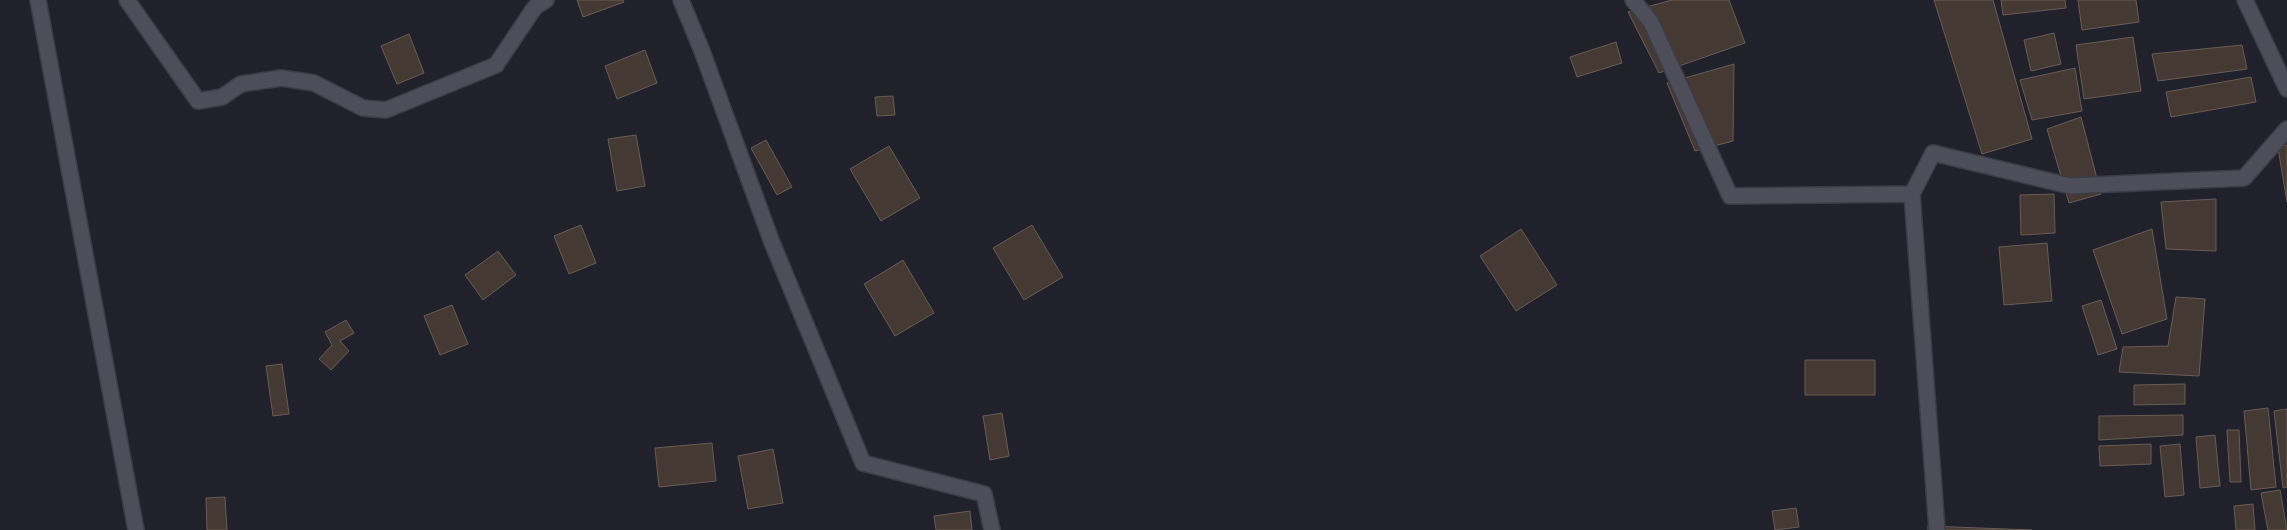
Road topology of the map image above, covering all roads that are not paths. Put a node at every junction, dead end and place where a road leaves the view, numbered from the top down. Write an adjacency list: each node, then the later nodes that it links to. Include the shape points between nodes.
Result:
1 (38, 0): 10 (street)
2 (126, 0): 3 (street, via 198,101 222,97 241,84 281,78 314,83 363,108 386,110 496,65 535,7)
3 (546, 0)
4 (681, 0): 11 (street, via 771,240 863,463 984,494)
5 (1633, 0): 9 (street, via 1651,22 1730,196)
6 (2245, 0): 7 (street)
7 (2287, 89)
8 (2287, 129): 9 (street, via 2244,178 2070,186 1933,153)
9 (1912, 194): 12 (street)
10 (136, 530)
11 (992, 530)
12 (1937, 530)

